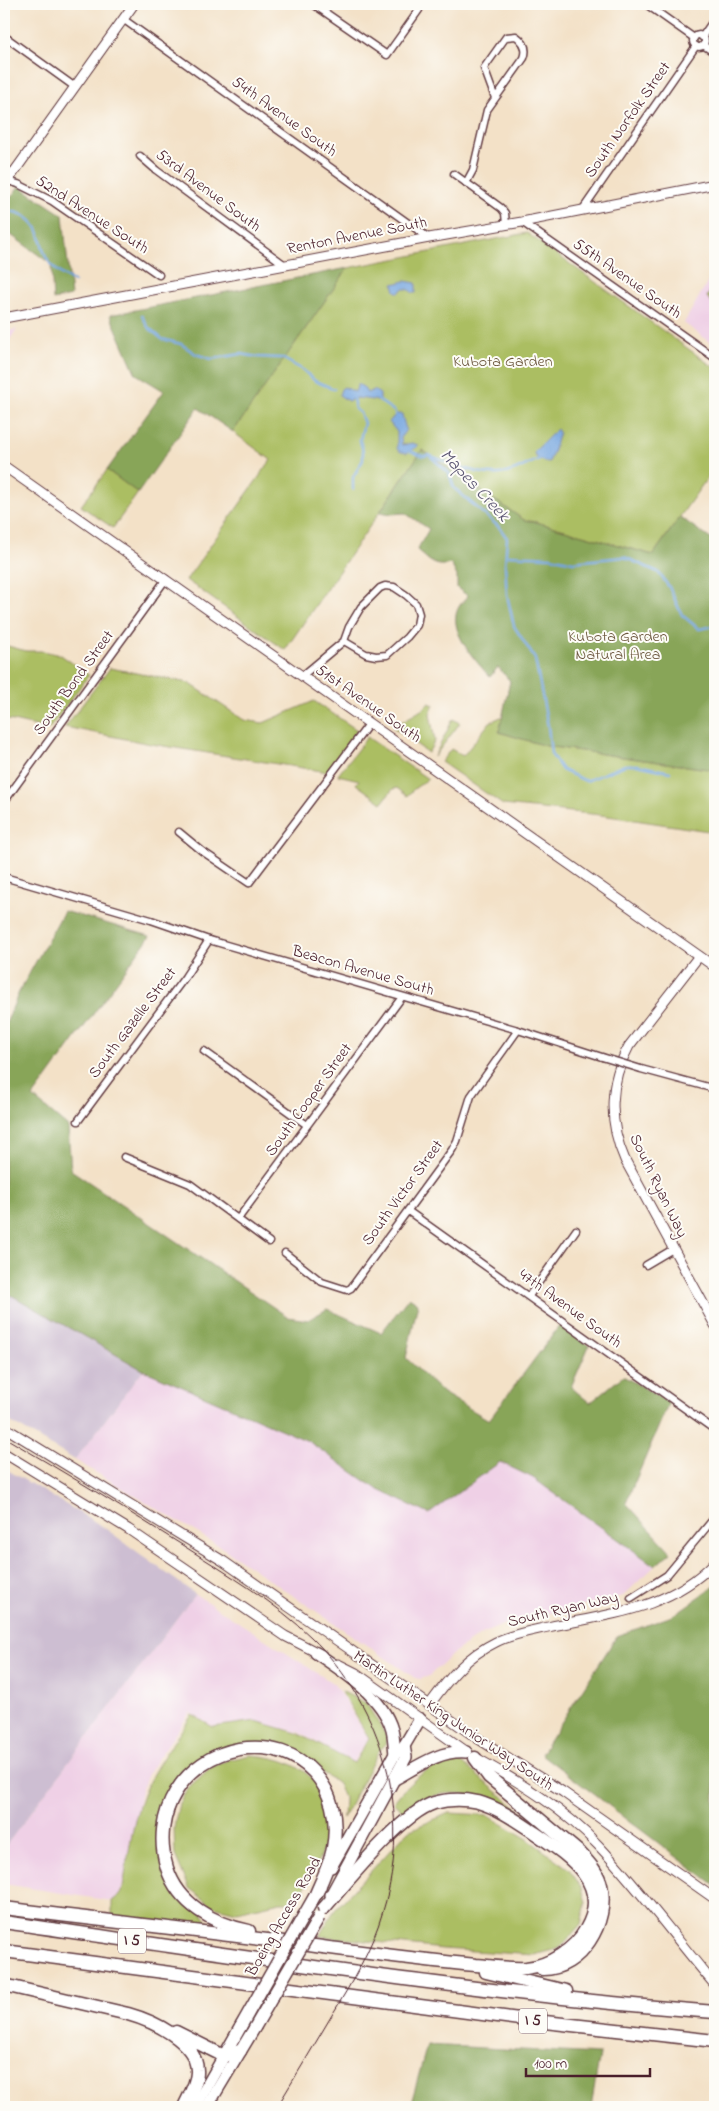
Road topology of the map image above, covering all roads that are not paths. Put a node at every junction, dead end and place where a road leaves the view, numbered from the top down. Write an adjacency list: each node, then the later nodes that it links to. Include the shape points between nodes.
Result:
1 (134, 4): 6 (main road)
2 (312, 4): 4 (street, via 387,55)
3 (646, 4): 9 (street)
4 (419, 10)
5 (715, 18): 8 (street)
6 (123, 19): 13 (main road); 24 (street, 54th Avenue South)
7 (4, 36): 13 (street)
8 (702, 37): 9 (street); 10 (street)
9 (694, 38): 11 (street)
10 (704, 45): 11 (street); 12 (street)
11 (696, 46): 21 (street, South Norfolk Street)
12 (715, 53)
13 (74, 87): 18 (main road)
14 (495, 98): 14 (street, via 525,54 525,45 516,36 506,37 484,68); 19 (street, via 486,114 473,170)
15 (140, 156): 25 (street, 53rd Avenue South)
16 (4, 168): 18 (street, 52nd Avenue South)
17 (454, 174): 19 (street)
18 (7, 180): 26 (street, 52nd Avenue South, via 52,201)
19 (466, 183): 23 (street, via 501,208)
20 (715, 184): 21 (main road, Renton Avenue South)
21 (583, 209): 22 (main road, Renton Avenue South)
22 (522, 222): 23 (main road, Renton Avenue South); 28 (street, 55th Avenue South)
23 (506, 224): 24 (main road, Renton Avenue South)
24 (429, 238): 25 (main road, Renton Avenue South)
25 (285, 265): 27 (main road, Renton Avenue South)
26 (159, 276)
27 (4, 318)
28 (715, 358)
29 (5, 471): 30 (main road, 51st Avenue South)
30 (166, 579): 32 (main road, 51st Avenue South); 34 (street, South Bond Street)
31 (344, 642): 31 (street, via 366,654 387,655 417,625 419,614 416,604 401,590 385,586 361,607); 32 (street)
32 (302, 676): 33 (main road, 51st Avenue South)
33 (369, 724): 35 (street, via 249,883); 38 (main road, 51st Avenue South)
34 (4, 802)
35 (179, 832)
36 (4, 877): 37 (street, Beacon Avenue South)
37 (209, 940): 40 (street, Beacon Avenue South); 44 (street, South Gazelle Street)
38 (699, 956): 39 (main road, 51st Avenue South); 51 (main road, South Ryan Way, via 629,1046 618,1072 613,1099 620,1148)
39 (715, 967)
40 (402, 997): 41 (street, Beacon Avenue South); 45 (street, South Cooper Street)
41 (518, 1030): 43 (street, Beacon Avenue South, bridge); 47 (street, South Victor Street, via 471,1095 457,1141)
42 (204, 1051): 45 (street)
43 (715, 1089)
44 (78, 1121)
45 (307, 1125): 48 (street, South Cooper Street)
46 (124, 1157): 48 (street, via 190,1184)
47 (408, 1211): 52 (street, South Victor Street, via 347,1290 322,1282); 54 (street, 47th Avenue South)
48 (238, 1219): 50 (street)
49 (576, 1230): 54 (street)
50 (269, 1242)
51 (673, 1249): 53 (street); 55 (main road, South Ryan Way)
52 (285, 1253)
53 (646, 1265)
54 (528, 1296): 57 (street, 47th Avenue South)
55 (715, 1325)
56 (4, 1427): 63 (main road, Martin Luther King Junior Way South, via 223,1561)
57 (715, 1430)
58 (4, 1453): 62 (main road, Martin Luther King Junior Way South, via 100,1511 285,1636)
59 (715, 1517): 61 (street, via 667,1575)
60 (715, 1562): 63 (main road, South Ryan Way, via 676,1594 645,1607 496,1641 459,1666)
61 (631, 1598)
62 (316, 1652): 64 (main road, Martin Luther King Junior Way South, via 356,1673); 66 (highway, via 350,1676 381,1708 392,1730)
63 (430, 1704): 64 (main road, Boeing Access Road); 70 (main road, Martin Luther King Junior Way South)
64 (420, 1719): 65 (highway, Boeing Access Road); 67 (main road, Martin Luther King Junior Way South)
65 (404, 1746): 66 (highway, Boeing Access Road); 68 (highway, Boeing Access Road, via 406,1757)
66 (395, 1754): 69 (highway, Boeing Access Road)
67 (471, 1755): 68 (highway, via 454,1752 432,1758); 77 (highway, via 489,1777 580,1853 601,1885 599,1923 585,1946 564,1964 548,1969); 78 (main road, Martin Luther King Junior Way South, via 527,1787 566,1815 598,1844)
68 (394, 1780): 72 (highway, Boeing Access Road)
69 (316, 1894): 74 (highway, via 333,1851 335,1815 324,1784 309,1768 280,1752 240,1749 209,1760 178,1787 167,1807 162,1846 169,1874 183,1897 206,1916 240,1930); 85 (highway, Boeing Access Road, bridge)
70 (715, 1899)
71 (4, 1908): 74 (highway)
72 (321, 1912): 77 (highway, via 368,1858 417,1812 445,1801 479,1802 504,1813 566,1855 584,1874 593,1892 592,1918 580,1938 560,1956); 84 (highway, Boeing Access Road, bridge)
73 (4, 1922): 80 (highway, I 5, via 327,1968)
74 (330, 1948): 76 (highway)
75 (4, 1951): 83 (highway, I 5, via 528,2020)
76 (435, 1961): 77 (highway); 80 (highway)
77 (526, 1968)
78 (715, 1985)
79 (4, 1986): 82 (highway, via 144,2018)
80 (624, 2005): 81 (highway, I 5)
81 (715, 2012)
82 (164, 2029): 85 (highway, via 182,2033); 86 (highway, via 193,2053 198,2070)
83 (715, 2041)
84 (240, 2051): 85 (highway); 88 (highway, Boeing Access Road)
85 (224, 2056): 87 (highway, Boeing Access Road)
86 (184, 2107)
87 (195, 2107)
88 (207, 2107)

